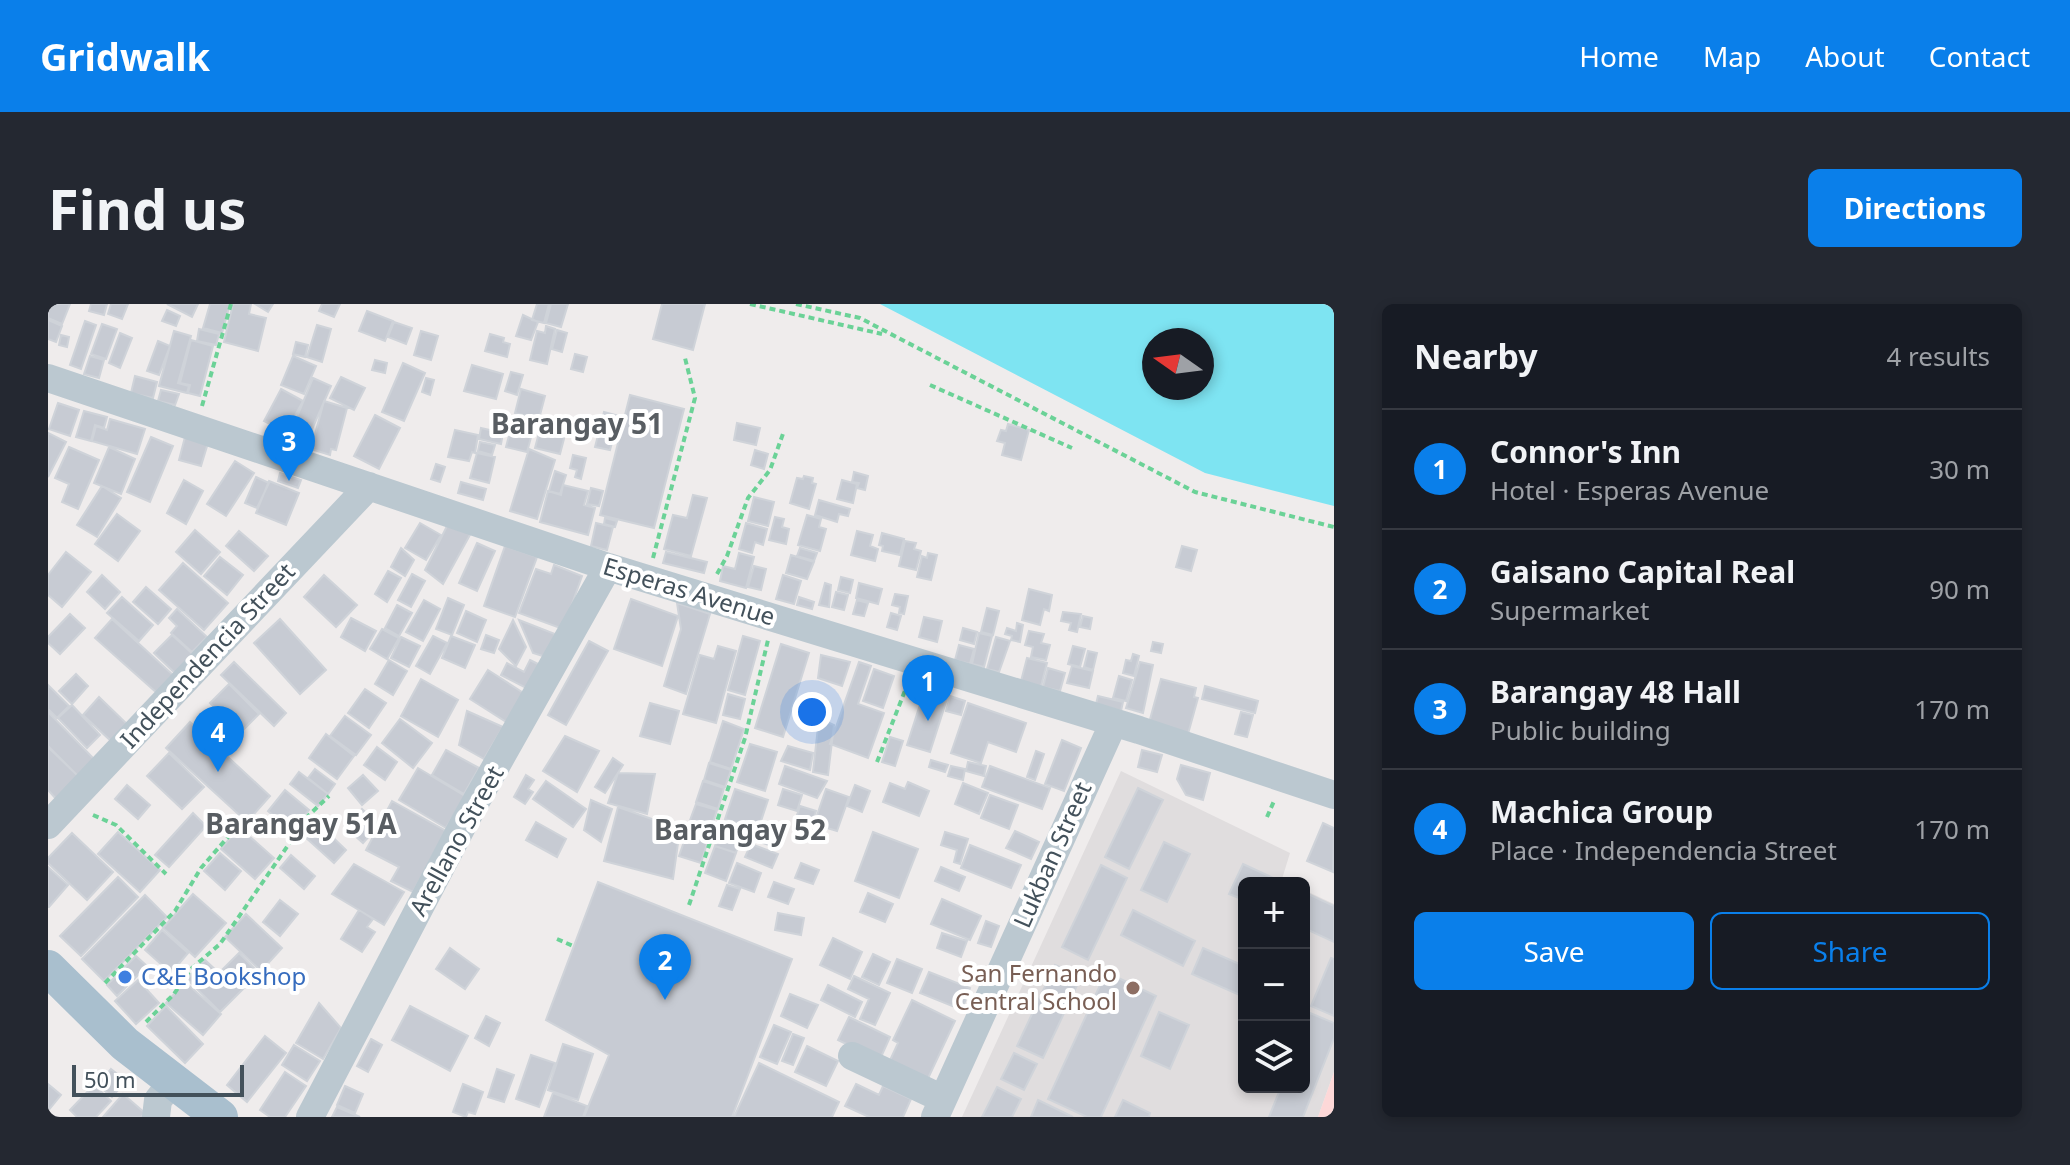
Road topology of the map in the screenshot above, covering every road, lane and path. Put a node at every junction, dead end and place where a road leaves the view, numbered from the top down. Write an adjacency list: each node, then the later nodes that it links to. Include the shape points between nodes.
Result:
1 (231, 304): 8 (path)
2 (750, 304): 4 (path)
3 (796, 304): 12 (path, via 860,318 1195,492)
4 (882, 334)
5 (685, 358): 14 (path, via 695,398)
6 (48, 378): 8 (street, Esperas Avenue)
7 (930, 385): 10 (path)
8 (196, 428): 11 (street, Esperas Avenue)
9 (784, 431): 15 (path, via 770,470 748,498 727,556)
10 (1072, 448)
11 (369, 486): 13 (street, Esperas Avenue); 22 (street, Independencia Street)
12 (1334, 527)
13 (608, 567): 14 (street, Esperas Avenue); 37 (street, Arellano Street, via 465,821)
14 (648, 579): 15 (street, Esperas Avenue)
15 (703, 596): 16 (street, Esperas Avenue)
16 (774, 618): 17 (street, Esperas Avenue); 26 (path, via 745,738)
17 (916, 662): 18 (street, Esperas Avenue); 19 (path)
18 (1113, 724): 20 (street, Esperas Avenue); 34 (street, Lukban Street)
19 (877, 762)
20 (1334, 795)
21 (329, 796): 31 (path, via 309,815 220,944)
22 (69, 803): 23 (street, Independencia Street); 25 (path, via 116,825)
23 (48, 825)
24 (228, 837): 30 (path, via 175,911)
25 (166, 874)
26 (689, 905)
27 (557, 939): 28 (path)
28 (573, 946)
29 (48, 968): 30 (main road)
30 (83, 1004): 31 (main road)
31 (125, 1044): 33 (main road)
32 (852, 1056): 34 (street)
33 (173, 1081): 35 (street, via 158,1100); 36 (main road)
34 (939, 1108)
35 (156, 1117)
36 (220, 1117)
37 (310, 1117)

